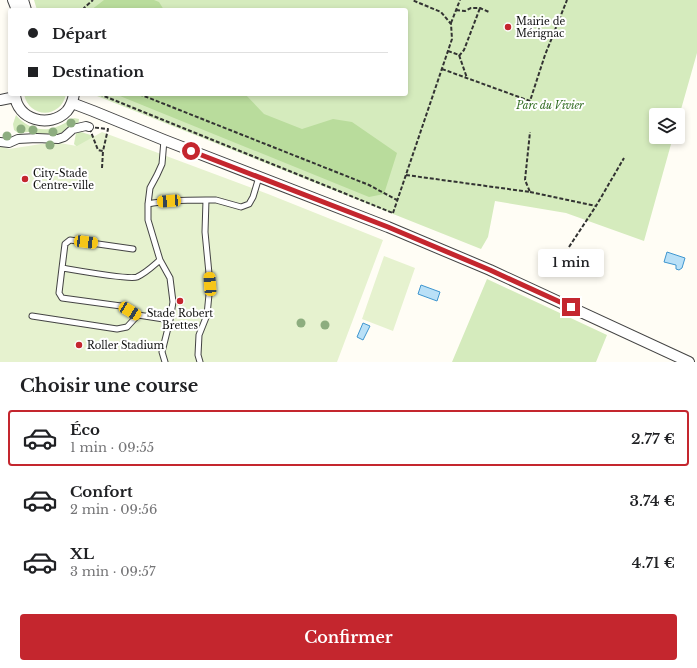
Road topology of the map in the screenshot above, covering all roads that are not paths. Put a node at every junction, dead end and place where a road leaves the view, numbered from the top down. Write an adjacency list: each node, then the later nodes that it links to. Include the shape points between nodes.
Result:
1 (15, 96): 2 (street, via 18,106 24,113 41,121 59,117 67,111); 3 (street)
2 (73, 99): 5 (street, via 93,111)
3 (0, 100)
4 (89, 127): 6 (street, via 73,129 58,139 37,138)
5 (164, 140): 7 (street); 9 (lane, via 162,164 150,188)
6 (0, 142)
7 (260, 177): 8 (lane, via 249,204 241,206); 18 (street, via 482,267)
8 (206, 200): 9 (lane); 17 (lane, via 210,284 206,315 199,335)
9 (148, 204): 11 (lane, via 148,220)
10 (133, 249): 12 (lane, via 70,240 65,244)
11 (160, 260): 12 (lane, via 136,278); 15 (lane, via 170,278 173,302)
12 (62, 268): 13 (lane, via 59,293 62,298 121,306)
13 (138, 315): 14 (lane, via 127,327 116,329); 15 (lane)
14 (32, 316)
15 (170, 320): 16 (lane, via 162,352)
16 (165, 362)
17 (200, 362)
18 (689, 362)

